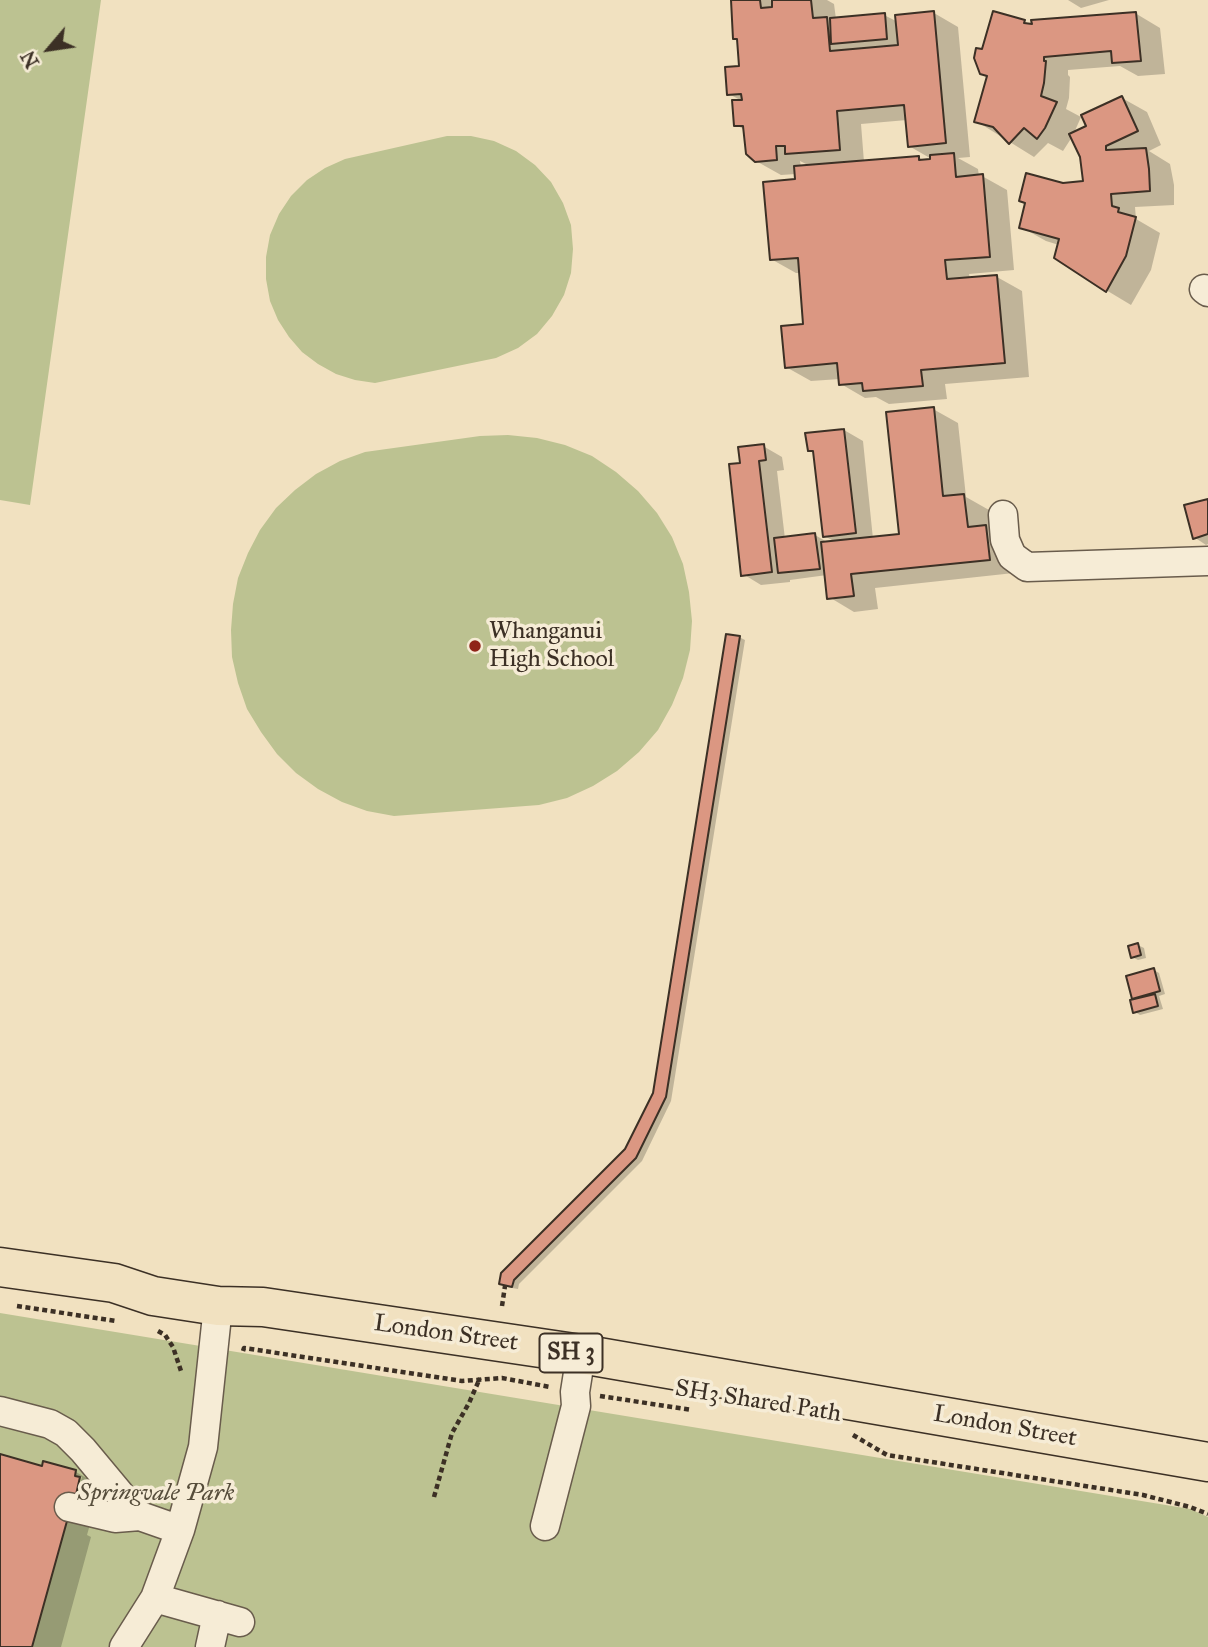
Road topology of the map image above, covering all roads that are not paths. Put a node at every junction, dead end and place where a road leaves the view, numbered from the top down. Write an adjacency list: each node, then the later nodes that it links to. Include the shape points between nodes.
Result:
1 (1003, 515): 2 (lane, via 1012,556 1027,567)
2 (1208, 561)
3 (0, 1267): 4 (highway, London Street / SH 3, via 114,1283 153,1296)
4 (218, 1306): 5 (highway, London Street / SH 3, via 263,1307); 14 (lane, via 203,1447)
5 (581, 1354): 8 (highway, London Street / SH 3); 13 (lane, via 576,1406)
6 (0, 1411): 12 (lane, via 66,1433)
7 (1208, 1441): 8 (highway, London Street / SH 3)
8 (1140, 1450): 9 (highway, London Street / SH 3); 10 (highway)
9 (1208, 1462)
10 (1208, 1481)
11 (69, 1507): 12 (lane, via 115,1518)
12 (140, 1516): 14 (lane)
13 (545, 1526)
14 (180, 1530): 15 (lane)
15 (155, 1598): 16 (lane); 17 (lane, via 229,1619)
16 (124, 1647)
17 (210, 1647)

